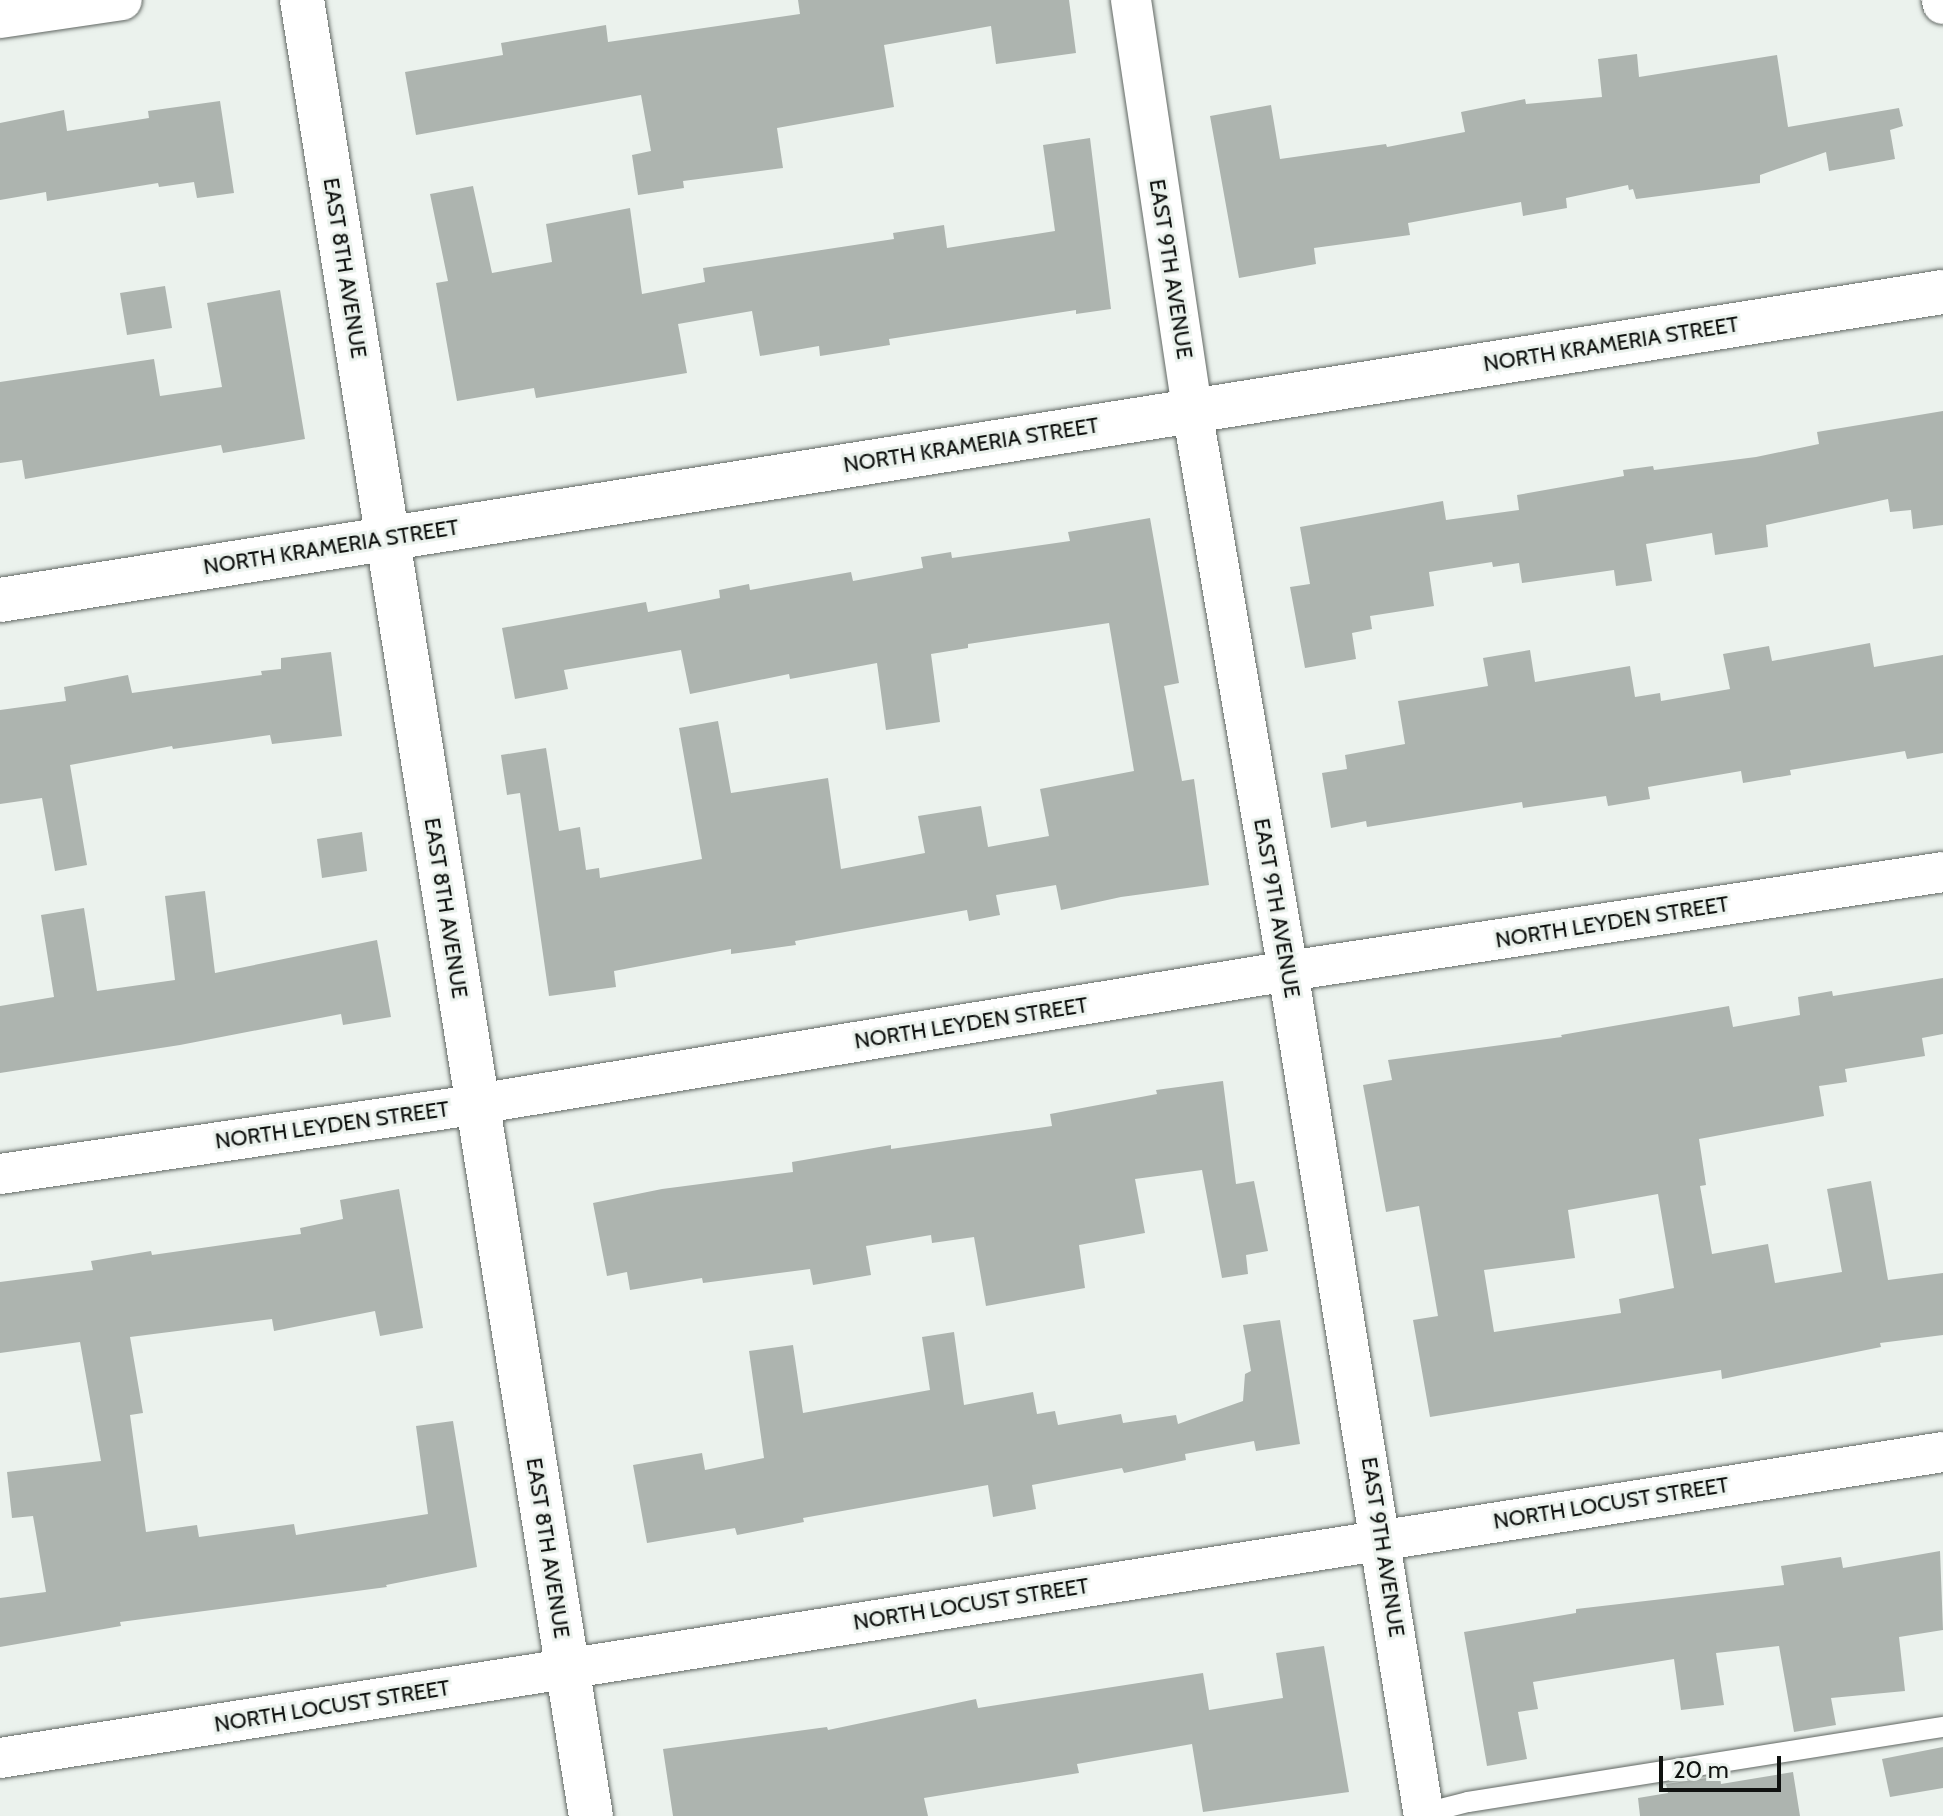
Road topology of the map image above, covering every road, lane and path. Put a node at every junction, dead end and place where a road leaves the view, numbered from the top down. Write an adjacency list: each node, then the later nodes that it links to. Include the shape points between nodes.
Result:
1 (122, 0): 4 (street)
2 (302, 0): 7 (street, EAST 8TH AVENUE)
3 (1131, 0): 6 (street, EAST 9TH AVENUE)
4 (0, 18)
5 (1943, 292): 6 (street, NORTH KRAMERIA STREET)
6 (1192, 410): 7 (street, NORTH KRAMERIA STREET); 10 (street, EAST 9TH AVENUE)
7 (388, 538): 8 (street, NORTH KRAMERIA STREET); 11 (street, EAST 8TH AVENUE)
8 (0, 600)
9 (1943, 872): 10 (street, NORTH LEYDEN STREET)
10 (1288, 971): 11 (street, NORTH LEYDEN STREET); 14 (street, EAST 9TH AVENUE)
11 (477, 1104): 12 (street, NORTH LEYDEN STREET); 15 (street, EAST 8TH AVENUE)
12 (0, 1174)
13 (1943, 1452): 14 (street, NORTH LOCUST STREET)
14 (1382, 1538): 15 (street, NORTH LOCUST STREET); 18 (street, EAST 9TH AVENUE)
15 (567, 1670): 17 (street, NORTH LOCUST STREET); 19 (street, EAST 8TH AVENUE)
16 (1943, 1727): 18 (lane, via 1484,1799)
17 (0, 1758)
18 (1420, 1815)
19 (591, 1816)

